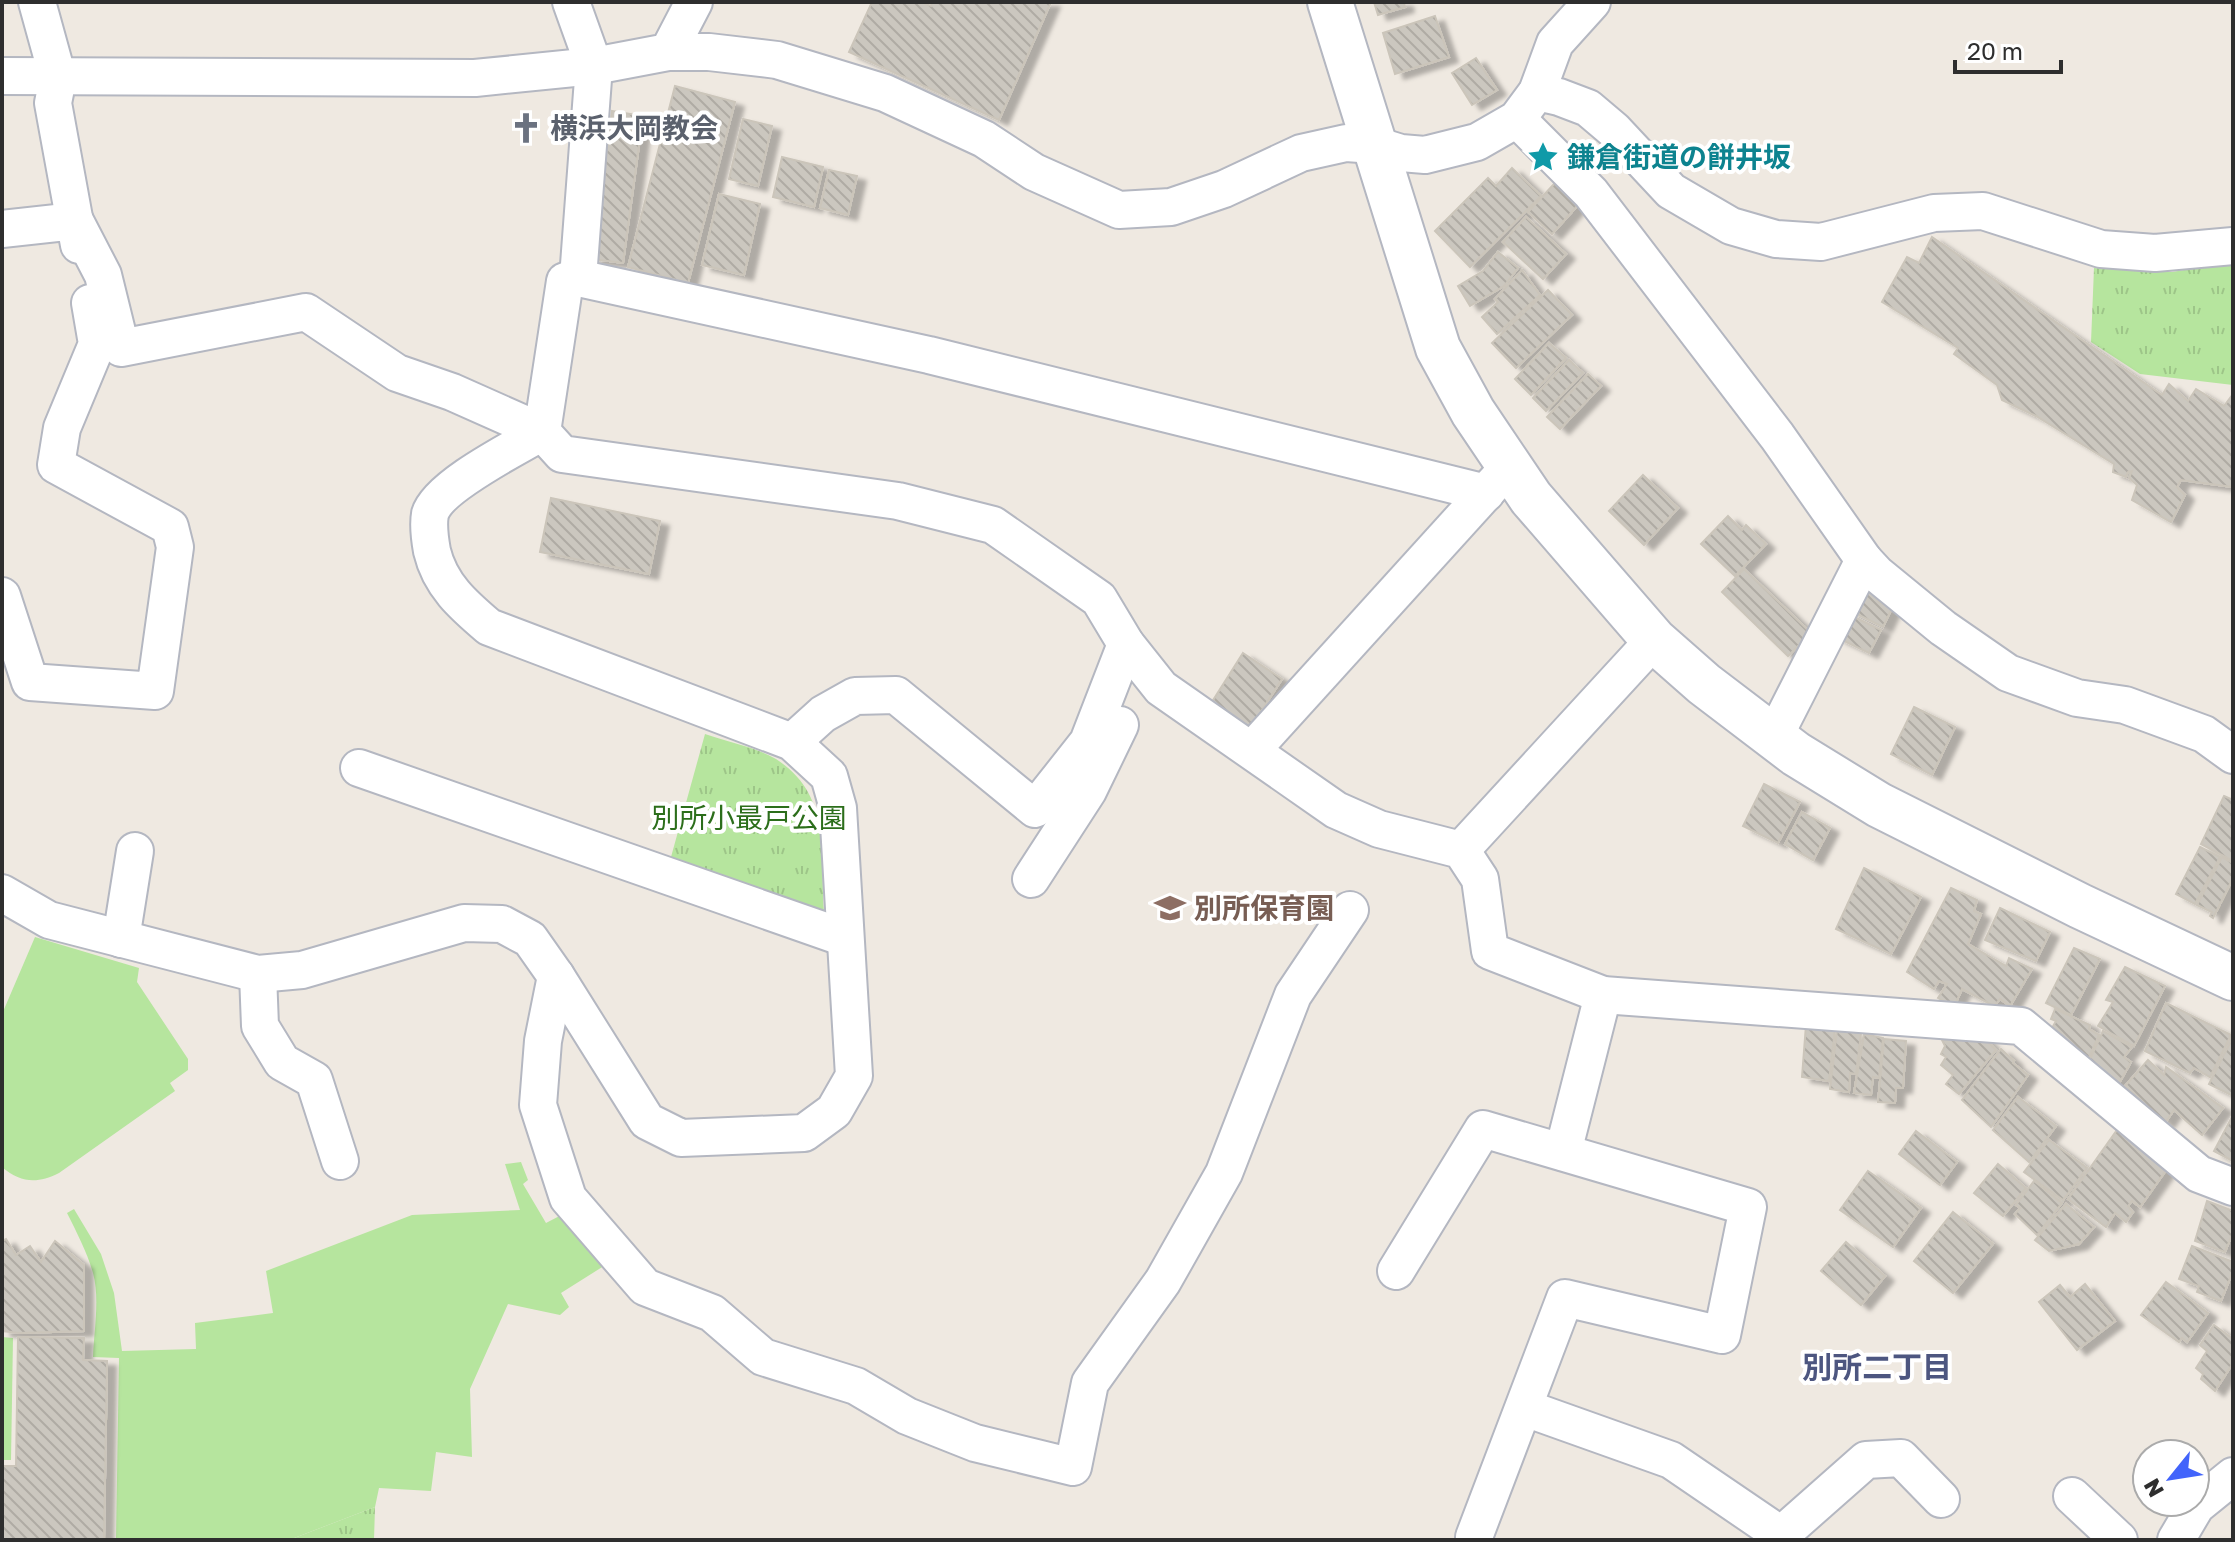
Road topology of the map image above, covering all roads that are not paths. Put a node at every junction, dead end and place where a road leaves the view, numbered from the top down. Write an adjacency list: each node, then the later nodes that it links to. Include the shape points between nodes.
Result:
1 (37, 2): 9 (street)
2 (571, 2): 7 (street)
3 (694, 2): 6 (street)
4 (1330, 2): 11 (street)
5 (1592, 2): 10 (street, via 1555,43)
6 (668, 52): 7 (street); 11 (street, via 777,60 885,93 984,139 1034,172 1119,210 1171,207 1301,153 1346,143)
7 (594, 66): 9 (street, via 475,78); 15 (street)
8 (2, 76): 9 (street)
9 (58, 78): 12 (street, via 53,103)
10 (1527, 106): 11 (street, via 1477,142 1425,155); 14 (street, via 1559,97 1588,108 1671,191 1731,226 1776,239 1821,242 1934,213 1983,211 2101,249 2155,253); 18 (street, via 1777,436)
11 (1375, 145): 17 (street, via 1438,348 1473,412)
12 (75, 221): 13 (street); 16 (street, via 103,275 121,348 306,312 397,373); 19 (street, via 97,344 62,428 56,465 170,527 175,547 155,691 30,682)
13 (2, 229)
14 (2233, 246)
15 (578, 278): 16 (street, via 565,281); 17 (street)
16 (542, 432): 21 (street, via 562,454 898,501 993,525 1099,599); 23 (street, via 456,483 430,512 437,571 459,602 489,627)
17 (1498, 479): 20 (street, via 1531,498); 24 (street)
18 (1864, 560): 22 (street); 25 (street, via 1943,628 2008,673 2077,698 2125,705 2204,734)
19 (2, 596)
20 (1654, 640): 22 (street); 27 (street)
21 (1120, 660): 23 (street, via 1088,742 1035,809 896,695 855,696 823,714); 24 (street); 29 (street, via 1132,697 1088,791)
22 (1774, 737): 36 (street, via 1879,805)
23 (792, 742): 32 (street, via 829,776 838,808)
24 (1252, 750): 27 (street, via 1336,810 1379,829)
25 (2233, 755)
26 (359, 768): 32 (street)
27 (1461, 850): 37 (street, via 1480,879 1490,951)
28 (135, 851): 33 (street)
29 (1031, 879)
30 (2, 893): 33 (street, via 49,920)
31 (1350, 910): 35 (street, via 1293,995 1224,1173 1163,1281 1090,1383 1073,1467 975,1443 907,1416 856,1386 763,1357 712,1313 645,1287 568,1198 538,1105)
32 (845, 938): 35 (street, via 854,1076 834,1111 804,1133 681,1138 647,1121)
33 (121, 939): 34 (street)
34 (258, 974): 35 (street, via 302,970 464,923 502,924 530,939); 39 (street, via 260,1026 282,1062 314,1080)
35 (556, 976)
36 (2233, 978)
37 (1603, 995): 38 (street); 40 (street, via 2021,1026 2199,1174)
38 (1563, 1152): 41 (street, via 1483,1129); 42 (street, via 1748,1207 1722,1335 1565,1298)
39 (340, 1161)
40 (2233, 1187)
41 (1396, 1271)
42 (1525, 1408): 45 (street, via 1671,1460 1781,1535 1866,1460 1901,1458); 46 (street)
43 (2233, 1476): 48 (street, via 2196,1506)
44 (2072, 1496): 47 (street)
45 (1941, 1499)
46 (1474, 1537)
47 (2119, 1540)
48 (2176, 1540)

